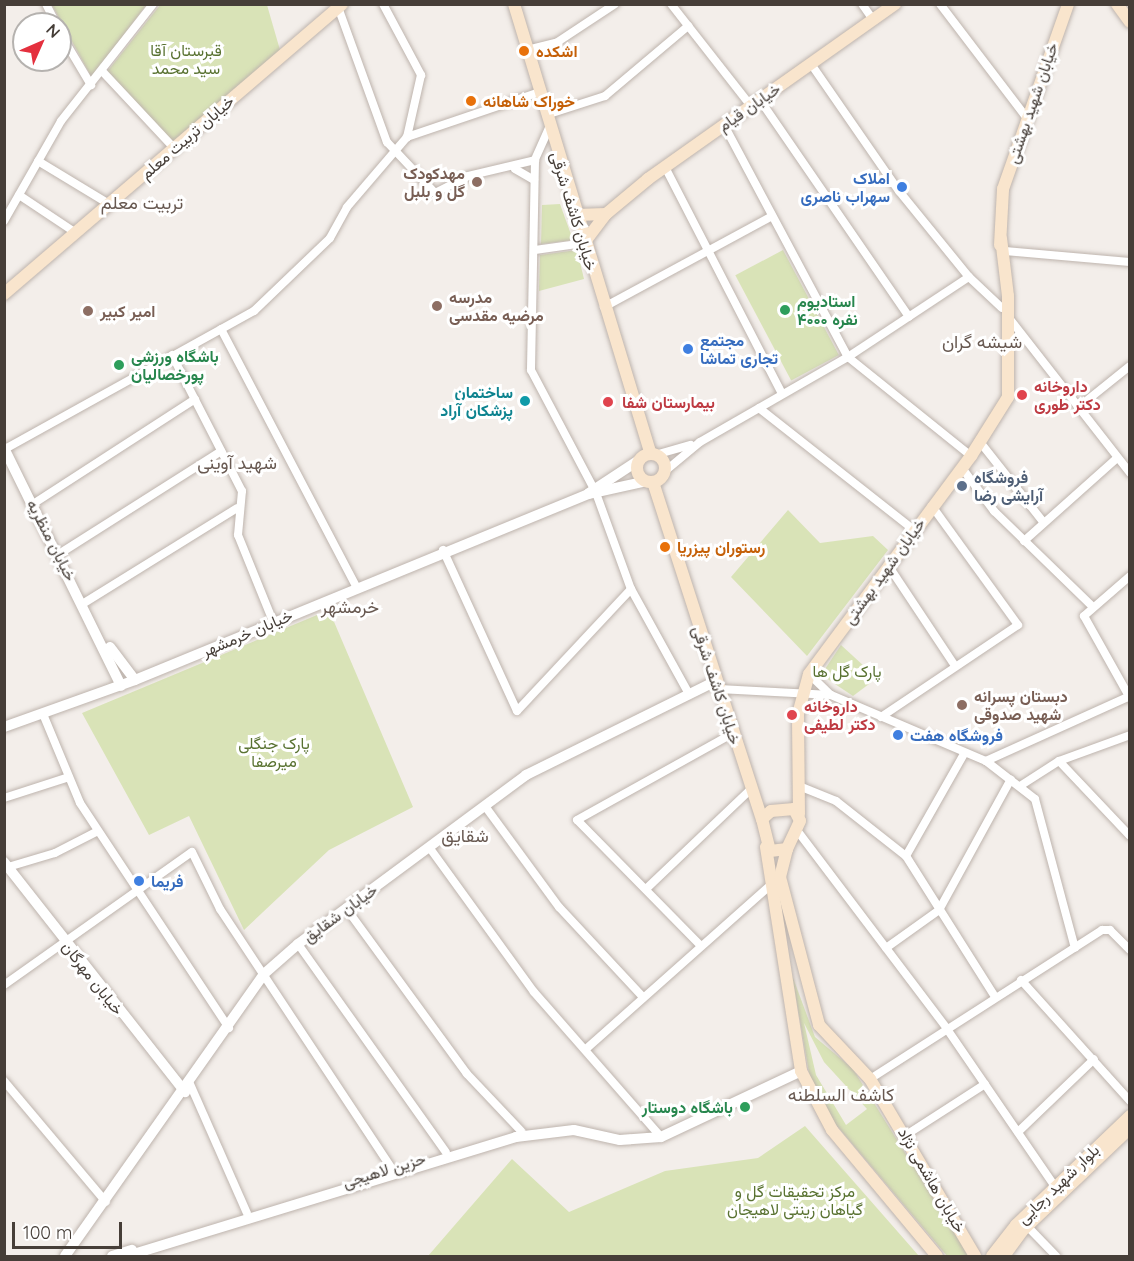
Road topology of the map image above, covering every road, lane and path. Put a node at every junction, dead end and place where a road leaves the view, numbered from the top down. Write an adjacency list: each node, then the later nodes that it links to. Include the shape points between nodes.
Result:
1 (153, 4): 18 (street)
2 (383, 4): 26 (street, via 421,75)
3 (513, 4): 15 (main road, خیابان کاشف شرقی)
4 (615, 4): 15 (street, via 556,43)
5 (671, 4): 14 (street)
6 (862, 4): 12 (street)
7 (895, 4): 12 (main road, خیابان قیام)
8 (940, 4): 23 (street)
9 (1068, 4): 23 (main road, خیابان شهید بهشتی)
10 (1117, 4): 13 (main road)
11 (340, 6): 27 (main road, خیابان تربیت معلم); 28 (street)
12 (873, 20): 17 (main road, خیابان قیام)
13 (1130, 22)
14 (688, 26): 21 (street); 22 (street, via 605,96)
15 (527, 50): 20 (main road, خیابان کاشف شرقی)
16 (72, 53): 19 (street)
17 (811, 64): 21 (main road, خیابان قیام); 48 (street, via 850,128)
18 (102, 71): 19 (street); 27 (street)
19 (91, 85): 29 (street)
20 (540, 92): 22 (main road, خیابان کاشف شرقی); 26 (street)
21 (756, 103): 24 (main road, خیابان قیام); 52 (street)
22 (546, 115): 25 (main road, خیابان کاشف شرقی)
23 (1027, 118): 42 (main road, خیابان شهید بهشتی, via 1003,189)
24 (724, 125): 31 (main road, خیابان قیام); 39 (street)
25 (549, 128): 30 (street); 38 (main road, خیابان کاشف شرقی)
26 (407, 137): 28 (street)
27 (174, 148): 35 (main road, خیابان تربیت معلم)
28 (394, 152): 32 (street, via 435,193 468,176); 53 (street, via 347,207 335,230 259,307)
29 (38, 160): 34 (street); 35 (street)
30 (535, 160): 32 (street); 33 (street)
31 (664, 167): 37 (main road, خیابان قیام); 45 (street)
32 (515, 169): 33 (street)
33 (534, 180): 44 (street)
34 (18, 195): 36 (street); 41 (street)
35 (109, 204): 41 (main road, خیابان تربیت معلم)
36 (7, 206): 40 (street)
37 (606, 214): 38 (main road); 43 (main road, خیابان قیام)
38 (576, 215): 43 (main road, خیابان کاشف شرقی)
39 (772, 216): 45 (street); 55 (street)
40 (4, 221)
41 (76, 233): 49 (main road, خیابان تربیت معلم)
42 (1001, 238): 46 (main road, خیابان شهید بهشتی); 51 (main road, خیابان شهید بهشتی)
43 (584, 243): 44 (street); 50 (main road, خیابان کاشف شرقی)
44 (535, 250): 72 (street, via 528,315 531,370)
45 (707, 250): 50 (street); 57 (street)
46 (1005, 251): 47 (street); 51 (main road, خیابان شهید بهشتی)
47 (1130, 262)
48 (969, 277): 51 (street); 52 (street)
49 (4, 294)
50 (603, 308): 66 (main road, خیابان کاشف شرقی)
51 (1006, 313): 59 (street); 62 (main road, خیابان شهید بهشتی, via 1008,397)
52 (909, 317): 55 (street)
53 (221, 329): 54 (street); 83 (street)
54 (172, 355): 58 (street); 63 (street)
55 (848, 357): 57 (street); 65 (street)
56 (1130, 366): 59 (street)
57 (782, 394): 60 (street)
58 (195, 399): 64 (street); 73 (street)
59 (1080, 406): 67 (street)
60 (759, 408): 61 (street); 77 (street)
61 (700, 442): 66 (street); 69 (street)
62 (980, 442): 65 (main road, خیابان شهید بهشتی); 76 (street)
63 (5, 448): 73 (street, خیابان منظریه)
64 (222, 451): 75 (street, via 242,491); 80 (street)
65 (971, 456): 68 (main road, خیابان شهید بهشتی)
66 (646, 457): 69 (main road); 71 (main road, خیابان کاشف شرقی, via 638,473); 72 (street)
67 (1117, 458): 70 (street); 76 (street)
68 (962, 468): 74 (main road, خیابان شهید بهشتی); 78 (street)
69 (664, 472): 71 (main road)
70 (1130, 473)
71 (650, 482): 72 (street); 92 (main road, خیابان کاشف شرقی)
72 (593, 492): 79 (street, خیابان خرمشهر); 84 (street)
73 (33, 504): 80 (street, خیابان منظریه)
74 (932, 506): 77 (main road, خیابان شهید بهشتی); 89 (street, via 1018,625)
75 (237, 508): 85 (street); 87 (street, via 238,536)
76 (1044, 523): 78 (street)
77 (914, 530): 81 (main road, خیابان شهید بهشتی)
78 (1024, 541): 86 (street)
79 (443, 550): 83 (street, خیابان خرمشهر); 84 (street, via 517,711)
80 (60, 554): 85 (street, خیابان منظریه)
81 (888, 565): 89 (street); 90 (main road, خیابان شهید بهشتی)
82 (1130, 576): 86 (street)
83 (356, 586): 87 (street, خیابان خرمشهر)
84 (631, 589): 94 (street)
85 (84, 603): 88 (street, خیابان منظریه)
86 (1094, 607): 97 (street, via 1084,616)
87 (273, 621): 91 (street, خیابان خرمشهر)
88 (99, 632): 91 (street); 93 (street)
89 (955, 666): 99 (street)
90 (809, 674): 95 (main road, خیابان شهید بهشتی); 96 (street)
91 (135, 680): 93 (street, خیابان خرمشهر)
92 (718, 685): 94 (street, خیابان شقایق); 95 (street); 101 (main road, خیابان کاشف شرقی)
93 (122, 686): 98 (street, خیابان خرمشهر)
94 (689, 694): 112 (street, خیابان شقایق, via 526,775)
95 (800, 694): 96 (street); 108 (main road, خیابان شهید بهشتی)
96 (831, 695): 99 (street)
97 (1129, 697): 104 (street)
98 (43, 714): 100 (street, خیابان خرمشهر); 106 (street)
99 (881, 717): 103 (street)
100 (4, 727)
101 (733, 733): 110 (main road, خیابان کاشف شرقی); 124 (street, via 577,820)
102 (1130, 735): 105 (street)
103 (964, 754): 104 (street); 121 (street)
104 (986, 761): 107 (street)
105 (1059, 762): 109 (street); 117 (street)
106 (69, 777): 111 (street); 116 (street)
107 (1011, 779): 109 (street); 127 (street)
108 (800, 786): 113 (main road, خیابان شهید بهشتی); 121 (street, via 836,801)
109 (1020, 786): 132 (street, via 1035,799)
110 (749, 791): 114 (main road, خیابان کاشف شرقی); 124 (street)
111 (4, 798)
112 (486, 806): 118 (street, خیابان شقایق); 137 (street, via 559,907)
113 (799, 814): 114 (main road, via 778,809); 115 (main road, خیابان شهید بهشتی)
114 (762, 819): 119 (main road, خیابان کاشف شرقی)
115 (796, 829): 120 (main road, خیابان هاشمی نژاد); 131 (street)
116 (98, 831): 122 (street, via 55,853); 125 (street)
117 (1130, 836)
118 (429, 847): 126 (street, خیابان شقایق); 141 (street, via 534,992)
119 (766, 847): 120 (main road, via 776,853); 123 (main road, خیابان کاشف شرقی)
120 (787, 849): 123 (main road, خیابان هاشمی نژاد)
121 (906, 856): 127 (street)
122 (6, 865): 128 (street, خیابان مهرگان)
123 (776, 880): 130 (street); 143 (main road); 144 (main road, خیابان هاشمی نژاد, via 819,1024)
124 (646, 889): 130 (street)
125 (133, 890): 128 (street); 134 (street, via 192,852 220,909); 139 (street)
126 (346, 908): 129 (street, خیابان شقایق); 151 (street, via 467,1074)
127 (939, 910): 131 (street); 138 (street)
128 (62, 939): 136 (street); 147 (street, خیابان مهرگان)
129 (298, 944): 134 (street, خیابان شقایق); 155 (street)
130 (700, 945): 137 (street)
131 (886, 948): 140 (street)
132 (1075, 948): 133 (street, via 1110,930); 135 (street)
133 (1130, 950)
134 (264, 974): 139 (street, خیابان شقایق); 156 (street)
135 (1021, 980): 138 (street); 142 (street)
136 (4, 985)
137 (643, 997): 141 (street)
138 (995, 997): 140 (street)
139 (229, 1028): 147 (street, خیابان شقایق)
140 (947, 1029): 144 (street); 146 (street)
141 (586, 1049): 154 (street)
142 (1094, 1059): 148 (street); 152 (street)
143 (801, 1071): 154 (street, حزین لاهیجی); 165 (main road, via 832,1130)
144 (870, 1079): 153 (main road, خیابان هاشمی نژاد)
145 (4, 1081): 158 (street)
146 (985, 1083): 152 (street); 153 (street)
147 (187, 1088): 158 (street, خیابان شقایق); 159 (street)
148 (1130, 1101)
149 (1130, 1116): 157 (main road, بلوار شهید رجایی)
150 (1130, 1128): 160 (main road, بلوار شهید رجایی)
151 (521, 1131): 154 (street, حزین لاهیجی, via 574,1125 625,1136); 155 (street, حزین لاهیجی)
152 (1018, 1132): 157 (street)
153 (906, 1135): 166 (main road, خیابان هاشمی نژاد)
154 (661, 1137): 156 (street, حزین لاهیجی, via 620,1140 550,1131)
155 (446, 1152): 156 (street, حزین لاهیجی)
156 (392, 1170): 159 (street, حزین لاهیجی); 164 (street, حزین لاهیجی)
157 (1055, 1187): 161 (main road, بلوار شهید رجایی)
158 (106, 1202): 162 (street, خیابان شقایق)
159 (247, 1213): 163 (street, حزین لاهیجی)
160 (1027, 1226): 161 (main road, بلوار شهید رجایی); 168 (street)
161 (1004, 1250): 167 (main road, بلوار شهید رجایی)
162 (65, 1257)
163 (112, 1257)
164 (127, 1257)
165 (937, 1257)
166 (975, 1257)
167 (992, 1257)
168 (1056, 1257)

